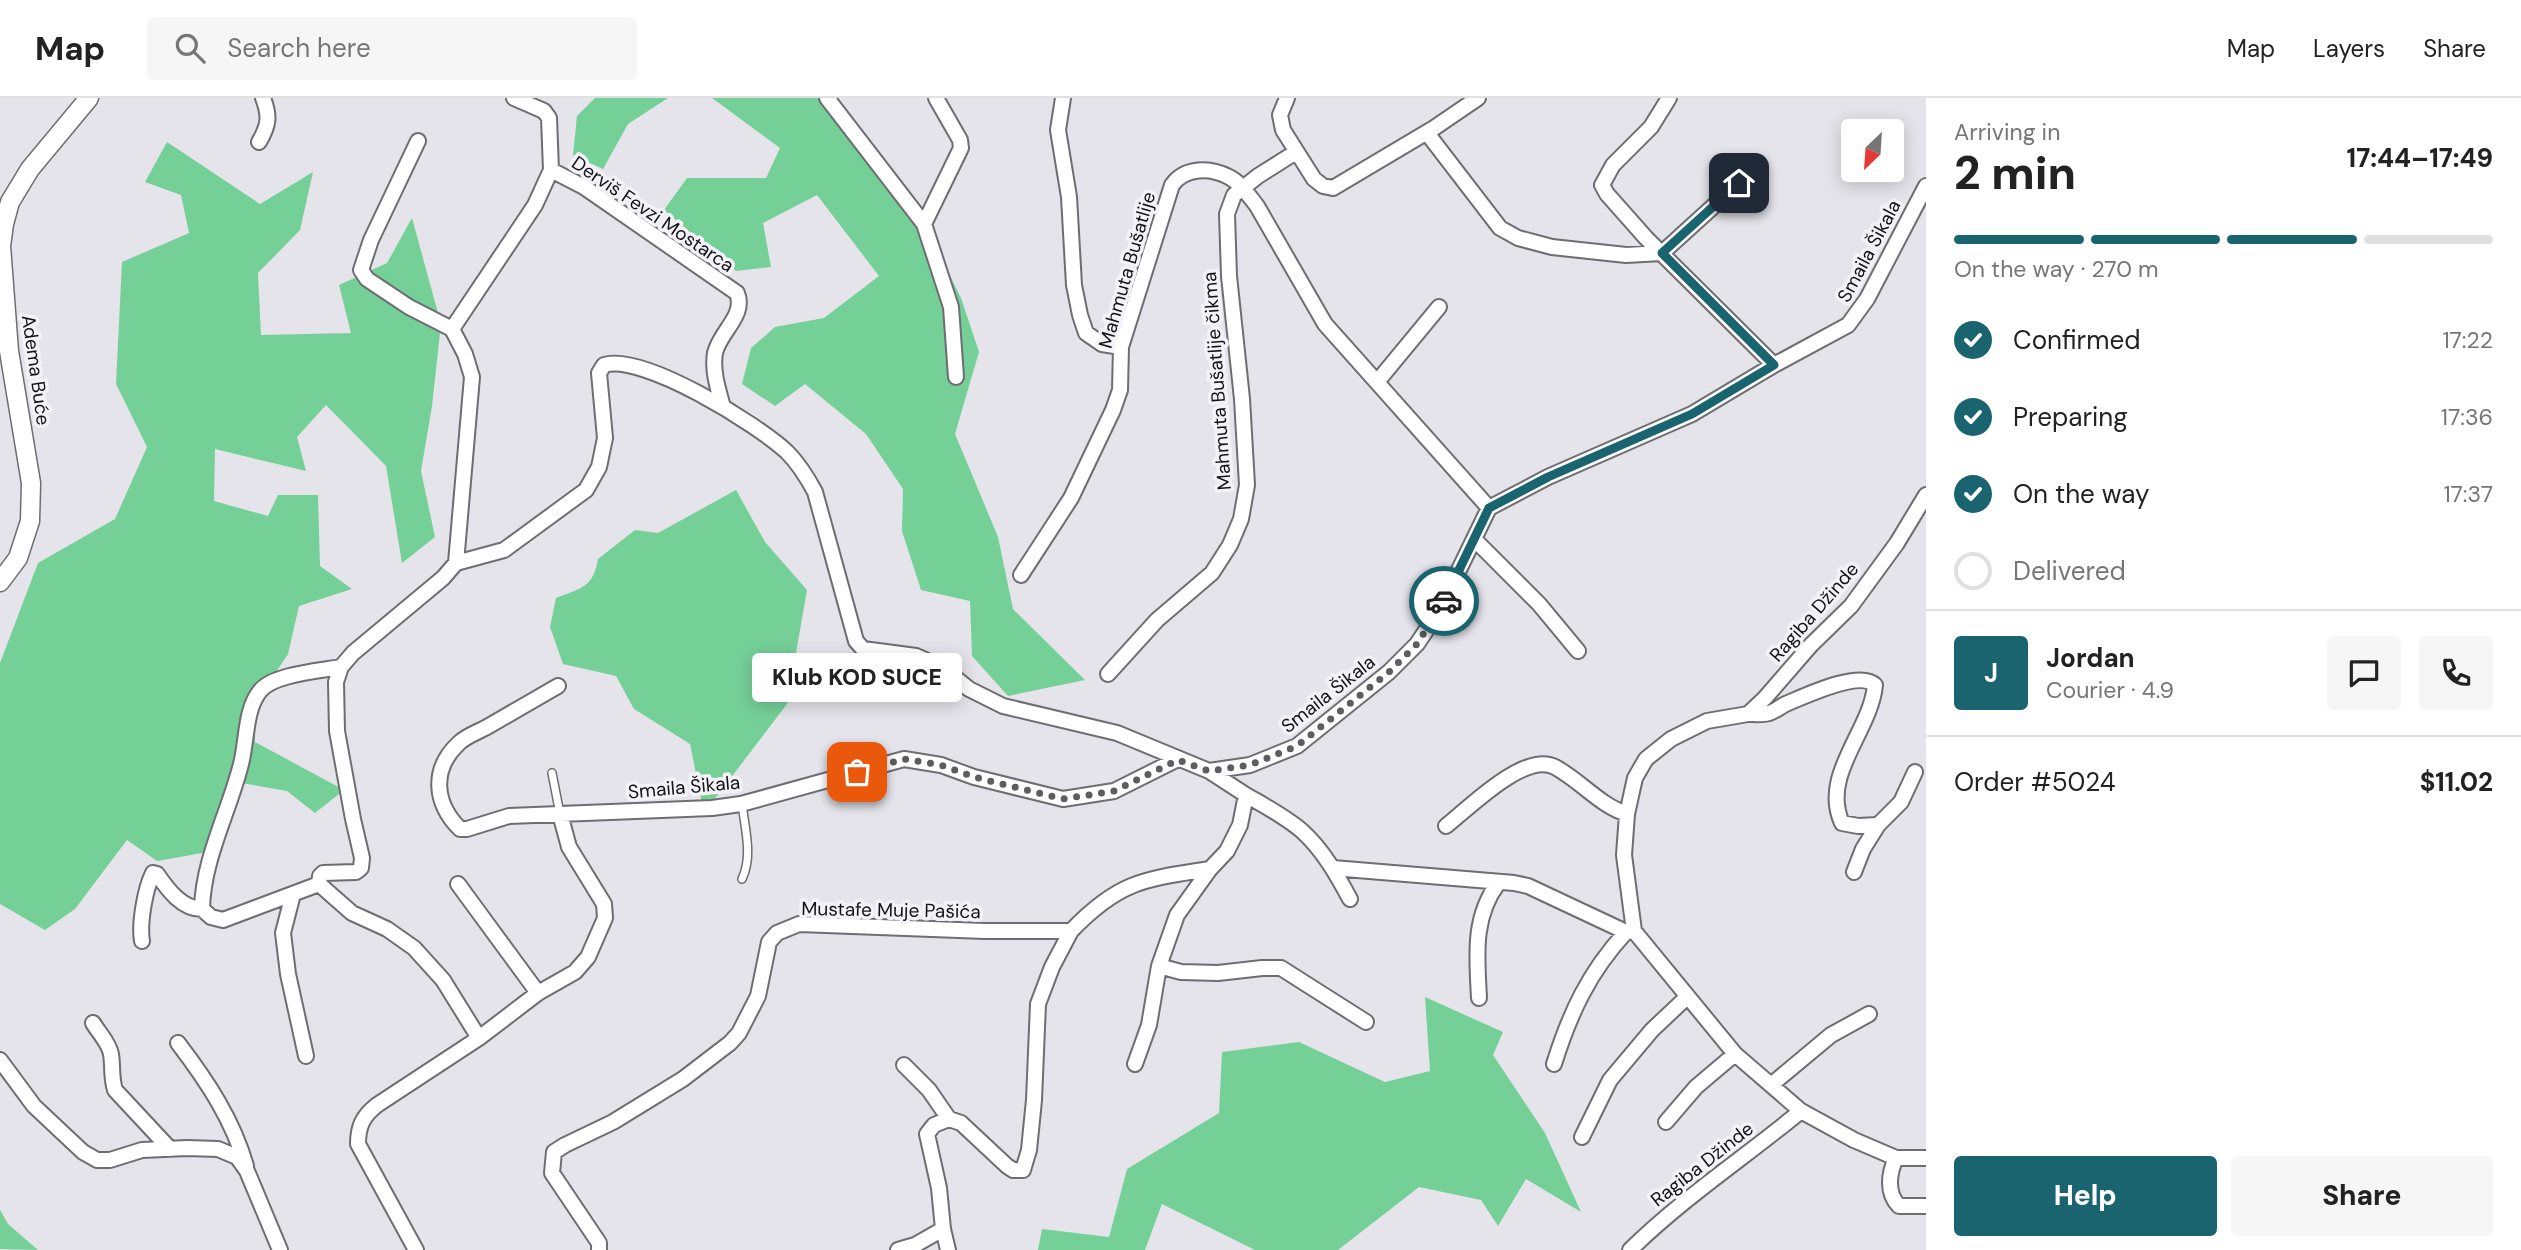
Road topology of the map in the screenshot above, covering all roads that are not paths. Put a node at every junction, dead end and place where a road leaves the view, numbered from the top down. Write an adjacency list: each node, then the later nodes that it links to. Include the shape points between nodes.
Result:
1 (89, 98): 32 (street, Adema Buće, via 30,169 10,202 4,224 1,246 9,351 32,484 30,522 18,558)
2 (263, 98): 12 (street, via 269,126)
3 (514, 98): 14 (street, Derviš Fevzi Mostarca, via 544,111 549,118)
4 (827, 98): 18 (street)
5 (936, 98): 18 (street, via 961,148)
6 (1063, 98): 22 (street, via 1058,130 1080,315 1086,332 1102,344)
7 (1287, 98): 13 (street, via 1280,115)
8 (1478, 98): 10 (street)
9 (1670, 98): 19 (street, via 1651,127 1613,165 1602,185)
10 (1427, 133): 13 (street, via 1333,188 1314,178); 19 (street, via 1492,221 1518,238 1591,252)
11 (418, 141): 21 (street, via 361,271 398,300)
12 (260, 142)
13 (1296, 152): 17 (street, Mahmuta Bušatlije čikma)
14 (551, 170): 21 (street, Derviš Fevzi Mostarca, via 535,205); 26 (street, Derviš Fevzi Mostarca, via 584,187 737,293 739,310 716,349 713,366)
15 (1739, 183): 19 (street)
16 (1926, 186): 23 (street, Smaila Šikala, via 1854,318)
17 (1244, 189): 22 (street, Mahmuta Bušatlije, via 1229,177 1208,170 1178,177); 25 (street, Mahmuta Bušatlije, via 1325,324); 35 (street, Mahmuta Bušatlije čikma, via 1234,195 1227,214 1247,485 1241,519 1212,573 1157,621)
18 (924, 224): 24 (street, via 951,307)
19 (1662, 253): 23 (street)
20 (1439, 307): 25 (street)
21 (452, 329): 30 (street, via 472,377)
22 (1121, 347): 31 (street, Mahmuta Bušatlije, via 1120,390 1113,410 1071,498)
23 (1774, 365): 28 (street, Smaila Šikala, via 1692,414)
24 (956, 377)
25 (1377, 382): 28 (street, Mahmuta Bušatlije)
26 (723, 407): 30 (street, via 655,372 604,365 599,373 606,438 599,467 586,490 504,550); 38 (street, via 786,451 803,470 815,492 856,642 863,649 916,656 1003,706 1117,733)
27 (1926, 495): 37 (street, Ragiba Džinde, via 1851,606)
28 (1489, 508): 29 (street, Smaila Šikala)
29 (1475, 540): 33 (street); 39 (street, Smaila Šikala, via 1439,611 1417,644 1389,672 1297,746 1250,765)
30 (456, 563): 34 (street)
31 (1021, 575)
32 (0, 582)
33 (1578, 651)
34 (341, 667): 53 (street, via 335,682 337,731 362,868 323,873); 57 (street, via 273,680 253,702 241,764 210,860)
35 (1108, 674)
36 (558, 687): 44 (street, Smaila Šikala, via 459,743 443,765 438,792 460,829 509,816)
37 (1748, 714): 45 (street, via 1707,721 1671,739 1646,759 1635,778); 46 (street, via 1768,714 1847,680 1872,681 1874,701 1839,778 1836,803 1842,823)
38 (1178, 760): 39 (street, Smaila Šikala); 43 (street, Smaila Šikala, via 1114,791 1063,799 904,759)
39 (1209, 771): 42 (street)
40 (1915, 772): 46 (street, via 1901,802)
41 (552, 773): 44 (lane)
42 (1246, 795): 48 (street, via 1303,832); 49 (street, via 1240,825)
43 (741, 804): 44 (street, Smaila Šikala); 51 (lane, via 748,857)
44 (560, 814): 62 (street, via 569,847 604,904 605,918 588,957 575,972)
45 (1627, 814): 47 (street, via 1593,797 1555,768 1534,765 1513,773); 59 (street, via 1624,855)
46 (1878, 825): 50 (street)
47 (1446, 826)
48 (1333, 868): 52 (street); 56 (street)
49 (1210, 869): 58 (street, via 1147,879 1127,887 1104,900); 61 (street, via 1177,915)
50 (1854, 872)
51 (741, 879)
52 (1499, 882): 59 (street, via 1528,886); 64 (street, via 1482,912 1477,937)
53 (319, 884): 55 (street); 68 (street, via 352,913 414,948 443,980)
54 (458, 884): 62 (street)
55 (293, 894): 57 (street, via 223,920); 71 (street, via 283,933)
56 (1350, 899)
57 (202, 909): 60 (street, via 189,907 153,873 140,929)
58 (1071, 931): 78 (street, via 1038,1004 1033,1113 1023,1170 1007,1167 961,1123); 89 (street, Mustafe Muje Pašića, via 799,924 777,933 769,942 758,996 730,1043 625,1115 554,1152 552,1173 599,1243)
59 (1630, 932): 63 (street); 74 (street, via 1603,956 1566,1023)
60 (142, 941)
61 (1159, 966): 66 (street, via 1218,973 1281,968); 73 (street, via 1149,1025)
62 (538, 993): 68 (street)
63 (1687, 997): 70 (street); 80 (street, via 1610,1080)
64 (1479, 998)
65 (1869, 1014): 76 (street, via 1832,1035)
66 (1366, 1022)
67 (93, 1023): 81 (street, via 111,1054 115,1090)
68 (479, 1038): 88 (street, via 365,1114 358,1129 358,1144)
69 (178, 1043): 84 (street, via 208,1082 239,1141)
70 (1735, 1054): 76 (street); 79 (street, via 1696,1087)
71 (306, 1056)
72 (0, 1060): 81 (street, via 34,1107 97,1160)
73 (1135, 1064)
74 (1554, 1064)
75 (904, 1065): 78 (street)
76 (1771, 1085): 77 (street)
77 (1801, 1111): 82 (street); 92 (street, Ragiba Džinde, via 1660,1220)
78 (949, 1119): 86 (street, via 927,1134)
79 (1666, 1122)
80 (1581, 1138)
81 (170, 1149): 84 (street, via 218,1149 237,1157)
82 (1896, 1158): 83 (street); 85 (street, via 1890,1182 1894,1201 1899,1206)
83 (1926, 1158)
84 (247, 1171): 87 (street)
85 (1926, 1206)
86 (943, 1229): 90 (street); 91 (street)
87 (280, 1250)
88 (416, 1250)
89 (599, 1250)
90 (898, 1250)
91 (948, 1250)
92 (1630, 1250)

